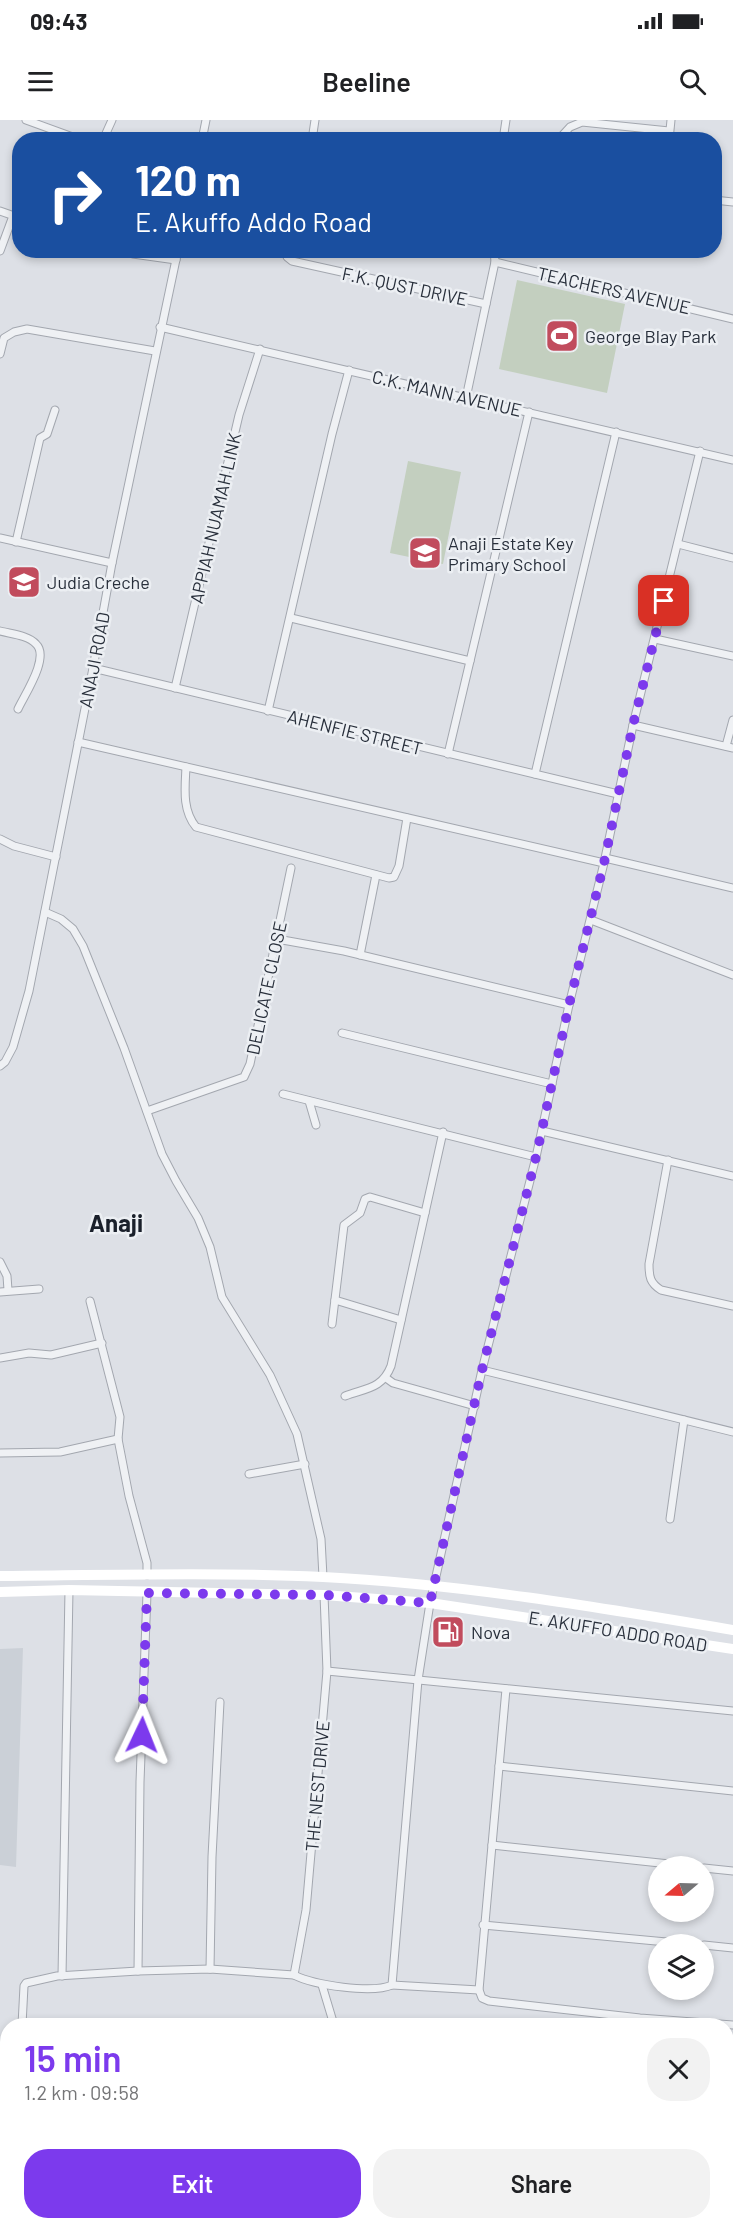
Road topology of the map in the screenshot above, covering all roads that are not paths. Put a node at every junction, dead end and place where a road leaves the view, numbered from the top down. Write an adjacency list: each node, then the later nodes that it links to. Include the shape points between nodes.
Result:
1 (26, 120): 5 (street)
2 (671, 120): 4 (street)
3 (589, 121): 4 (street); 6 (street, via 573,125)
4 (669, 131)
5 (59, 132)
6 (566, 132)
7 (12, 226): 8 (street)
8 (0, 251)
9 (162, 258): 12 (street)
10 (289, 258): 14 (street, F.K. QUST DRIVE)
11 (495, 258): 13 (street)
12 (176, 260): 16 (street, ANAJI ROAD)
13 (495, 262): 14 (street); 15 (street, TEACHERS AVENUE)
14 (486, 304): 21 (street)
15 (733, 319)
16 (160, 327): 17 (street, C.K. MANN AVENUE); 18 (street, ANAJI ROAD)
17 (260, 349): 20 (street, C.K. MANN AVENUE); 38 (street, APPIAH NUAMAH LINK, via 239,415)
18 (155, 351): 19 (street, via 27,328 4,338); 31 (street, ANAJI ROAD)
19 (0, 354)
20 (349, 370): 21 (street, C.K. MANN AVENUE); 32 (street)
21 (466, 398): 23 (street, C.K. MANN AVENUE)
22 (55, 410): 28 (street, via 47,434 40,438)
23 (529, 412): 24 (street, C.K. MANN AVENUE); 36 (street)
24 (616, 432): 25 (street, C.K. MANN AVENUE); 47 (street)
25 (700, 452): 26 (street, C.K. MANN AVENUE); 29 (street)
26 (733, 460)
27 (0, 538): 28 (street)
28 (16, 542): 31 (street)
29 (678, 544): 30 (street); 34 (street)
30 (733, 558)
31 (112, 563): 37 (street, ANAJI ROAD)
32 (291, 618): 36 (street); 40 (street)
33 (0, 631): 39 (street, via 29,639 40,650 40,663)
34 (655, 639): 35 (street); 42 (street)
35 (733, 656)
36 (470, 661): 45 (street)
37 (93, 669): 38 (street, AHENFIE STREET); 43 (street, ANAJI ROAD)
38 (175, 688): 40 (street, AHENFIE STREET)
39 (18, 709)
40 (268, 711): 45 (street, AHENFIE STREET)
41 (733, 720): 44 (street)
42 (633, 725): 44 (street); 48 (street)
43 (78, 742): 46 (street); 51 (street, ANAJI ROAD)
44 (730, 747)
45 (448, 754): 47 (street, AHENFIE STREET)
46 (186, 767): 49 (street); 54 (street, via 185,800 189,819 196,827)
47 (535, 774): 48 (street, AHENFIE STREET)
48 (618, 794): 52 (street)
49 (407, 818): 52 (street); 54 (street, via 399,866 393,877)
50 (0, 839): 51 (street)
51 (56, 857): 56 (street, ANAJI ROAD)
52 (605, 860): 55 (street); 57 (street)
53 (291, 868): 58 (street, DELICATE CLOSE)
54 (376, 875): 59 (street)
55 (733, 888)
56 (45, 912): 63 (street, ANAJI ROAD, via 16,1036); 67 (street, via 73,929 82,945)
57 (591, 921): 60 (street); 61 (street)
58 (277, 939): 59 (street); 67 (street, DELICATE CLOSE, via 244,1077)
59 (360, 955): 61 (street)
60 (733, 975)
61 (569, 1005): 64 (street)
62 (342, 1033): 64 (street)
63 (0, 1066)
64 (552, 1084): 69 (street)
65 (283, 1094): 66 (street)
66 (309, 1101): 68 (street); 70 (street)
67 (147, 1111): 93 (street, via 162,1154 210,1247 222,1296 270,1375 297,1434)
68 (316, 1125)
69 (542, 1131): 71 (street); 72 (street)
70 (443, 1132): 71 (street); 74 (street)
71 (536, 1157): 85 (street)
72 (668, 1160): 73 (street); 80 (street, via 649,1277 661,1290)
73 (733, 1176)
74 (425, 1213): 78 (street, via 370,1197 365,1199 360,1213 344,1224); 81 (street)
75 (0, 1262): 77 (street, via 8,1276)
76 (39, 1289): 77 (street)
77 (4, 1291)
78 (335, 1300): 81 (street); 82 (street)
79 (90, 1301): 83 (street)
80 (733, 1306)
81 (401, 1320): 86 (street)
82 (332, 1324)
83 (102, 1343): 84 (street, via 51,1355 29,1353); 91 (street, via 120,1417)
84 (0, 1358)
85 (482, 1370): 88 (street); 89 (street)
86 (386, 1378): 87 (street); 88 (street)
87 (345, 1396)
88 (475, 1406): 99 (street)
89 (684, 1420): 90 (street); 95 (street)
90 (733, 1432)
91 (118, 1439): 92 (street, via 60,1452); 96 (street)
92 (0, 1453)
93 (304, 1464): 94 (street); 98 (street, via 321,1539)
94 (249, 1474)
95 (670, 1519)
96 (147, 1575): 97 (main road, E. AKUFFO ADDO ROAD); 98 (main road, E. AKUFFO ADDO ROAD)
97 (0, 1576)
98 (323, 1577): 99 (main road, E. AKUFFO ADDO ROAD)
99 (434, 1586): 104 (street); 105 (main road, E. AKUFFO ADDO ROAD)
100 (69, 1590): 101 (main road, E. AKUFFO ADDO ROAD); 102 (main road, E. AKUFFO ADDO ROAD); 125 (street)
101 (0, 1592)
102 (147, 1593): 103 (main road, E. AKUFFO ADDO ROAD); 123 (street)
103 (324, 1595): 104 (main road, E. AKUFFO ADDO ROAD); 107 (street, THE NEST DRIVE)
104 (430, 1603): 106 (main road, E. AKUFFO ADDO ROAD); 108 (street)
105 (733, 1630)
106 (733, 1649)
107 (327, 1671): 108 (street); 124 (street, THE NEST DRIVE, via 306,1910)
108 (418, 1680): 109 (street); 127 (street)
109 (506, 1689): 111 (street); 112 (street)
110 (220, 1702): 122 (street)
111 (733, 1711)
112 (499, 1766): 113 (street); 114 (street)
113 (733, 1791)
114 (492, 1845): 115 (street); 118 (street)
115 (648, 1862)
116 (714, 1869): 117 (street)
117 (733, 1870)
118 (483, 1925): 119 (street); 128 (street)
119 (648, 1940)
120 (714, 1946): 121 (street)
121 (733, 1948)
122 (210, 1969): 123 (street); 124 (street)
123 (138, 1971): 125 (street)
124 (294, 1975): 126 (street)
125 (62, 1976): 129 (street, via 26,1983)
126 (322, 1985): 127 (street, via 376,1989); 130 (street)
127 (392, 1985): 128 (street)
128 (479, 1990): 131 (street, via 482,1998 489,2001)
129 (22, 2018)
130 (332, 2018)
131 (640, 2018)

